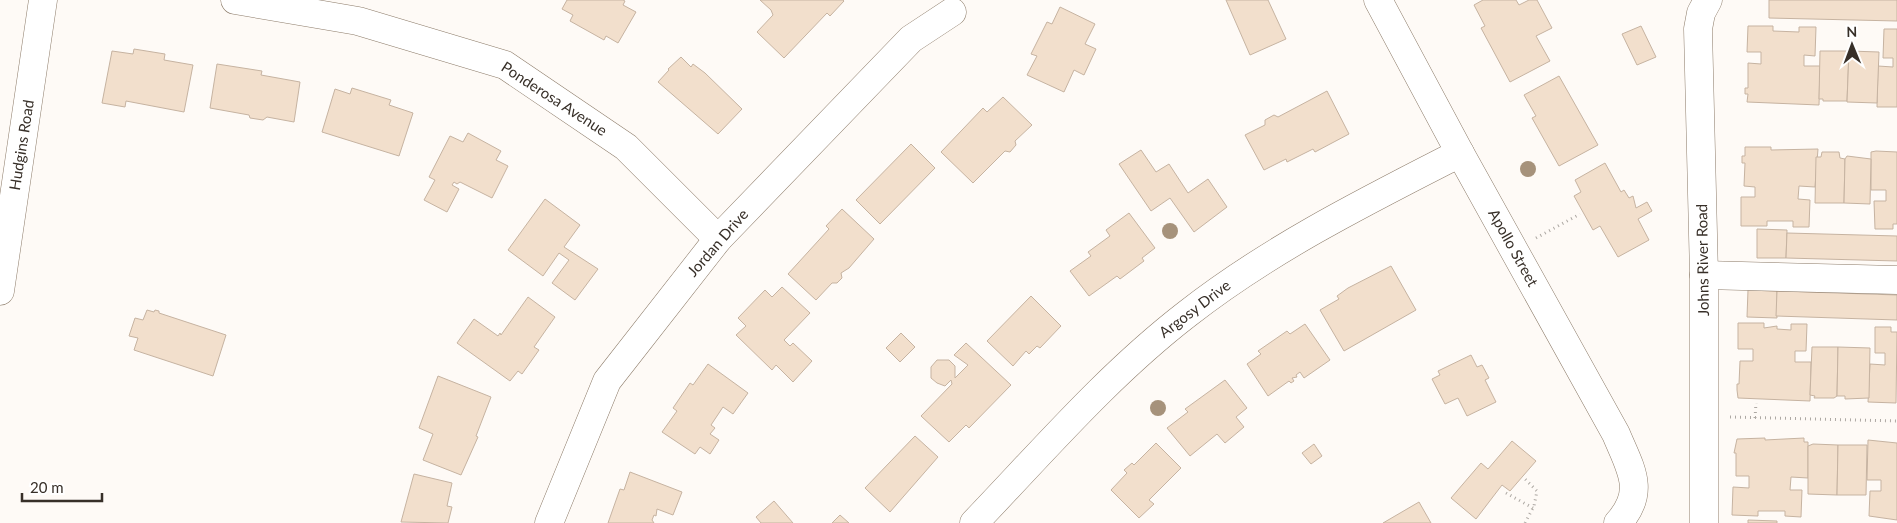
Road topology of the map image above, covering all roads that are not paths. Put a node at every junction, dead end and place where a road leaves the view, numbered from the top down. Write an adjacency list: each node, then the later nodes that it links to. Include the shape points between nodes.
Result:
1 (44, 0): 10 (street, Hudgins Road)
2 (235, 0): 7 (street, Ponderosa Avenue, via 358,21 505,65 626,147)
3 (1378, 0): 6 (street, Apollo Street)
4 (1708, 0): 8 (street, Johns River Road, via 1701,12 1698,30)
5 (952, 12): 7 (street, Jordan Drive, via 911,39)
6 (1460, 153): 12 (street, Argosy Drive, via 1273,254 1186,314 1125,366); 13 (street, Apollo Street, via 1616,434 1635,480 1634,500)
7 (718, 239): 11 (street, Jordan Drive, via 607,381)
8 (1704, 275): 9 (street); 14 (street, Johns River Road)
9 (1897, 280)
10 (0, 291)
11 (549, 523)
12 (974, 523)
13 (1618, 523)
14 (1704, 523)

